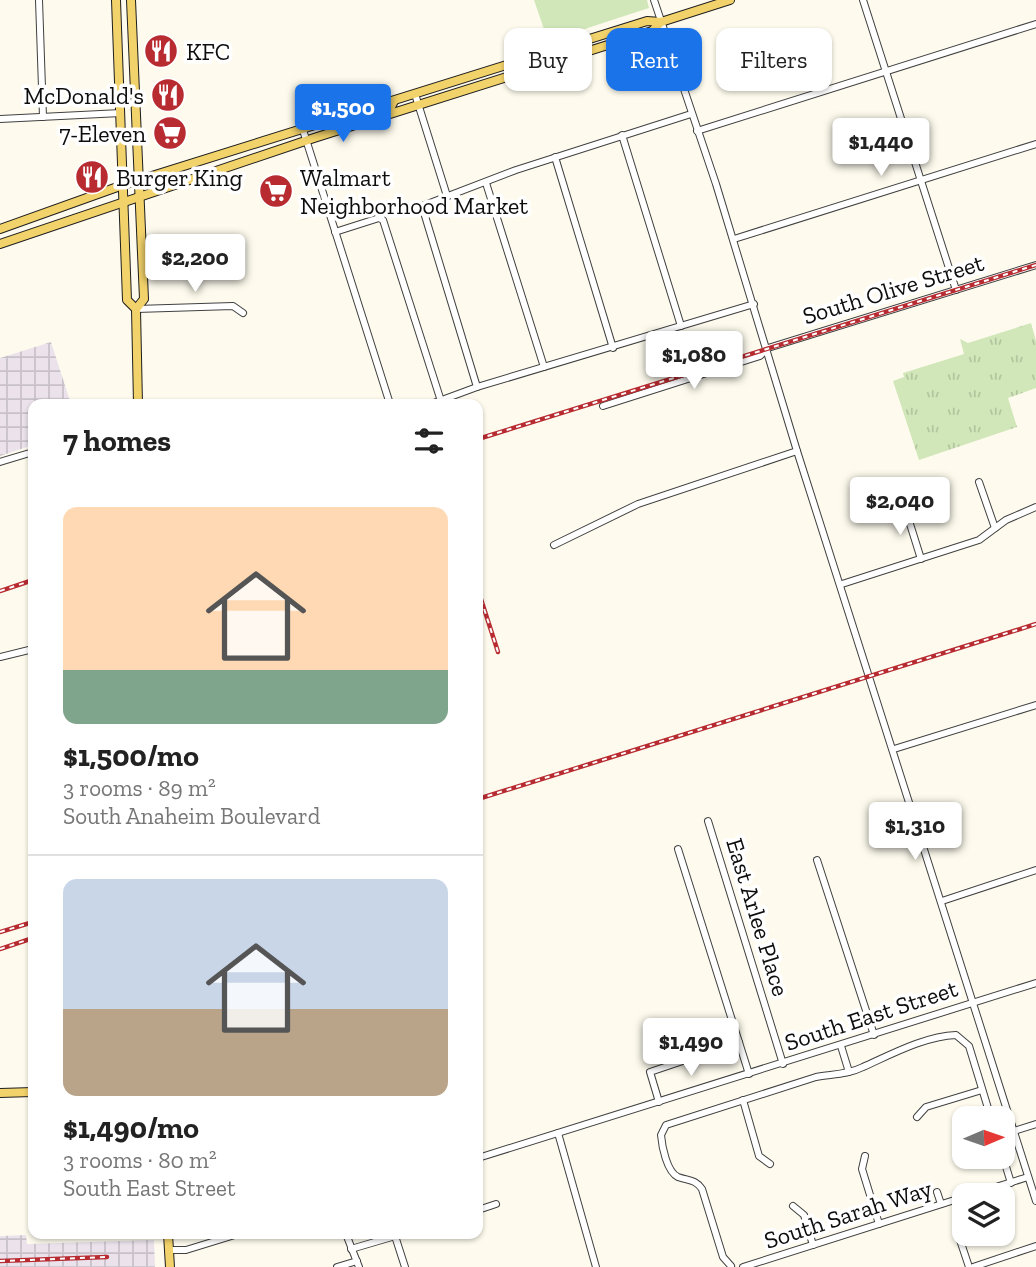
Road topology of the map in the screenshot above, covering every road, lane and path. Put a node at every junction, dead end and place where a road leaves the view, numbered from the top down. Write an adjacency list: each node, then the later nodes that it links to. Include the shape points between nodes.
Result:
1 (39, 0): 15 (street)
2 (116, 0): 13 (main road)
3 (131, 0): 24 (main road)
4 (654, 0): 7 (street)
5 (730, 0): 7 (main road)
6 (863, 0): 9 (street)
7 (661, 22): 10 (main road, via 647,21); 12 (main road, via 652,31); 14 (street)
8 (1036, 24): 9 (street)
9 (885, 72): 19 (street); 25 (street)
10 (415, 94): 11 (main road); 12 (street)
11 (394, 100): 17 (main road); 18 (main road)
12 (419, 105): 17 (main road); 29 (street)
13 (121, 113): 15 (street); 27 (main road)
14 (691, 114): 19 (street); 20 (street)
15 (43, 117): 16 (street)
16 (0, 119)
17 (371, 120): 21 (main road)
18 (303, 130): 21 (street); 24 (main road)
19 (697, 131): 33 (street)
20 (622, 135): 23 (street); 40 (street)
21 (306, 141): 28 (main road); 32 (street)
22 (1036, 144): 25 (street)
23 (555, 157): 26 (street); 41 (street)
24 (139, 180): 27 (main road); 28 (main road)
25 (920, 180): 33 (street); 36 (street)
26 (486, 183): 29 (street); 43 (street)
27 (123, 185): 30 (main road); 31 (main road)
28 (140, 196): 30 (main road); 38 (main road, via 144,299)
29 (447, 196): 44 (street, via 422,206)
30 (124, 201): 34 (main road); 38 (main road, via 127,300)
31 (0, 229)
32 (335, 232): 46 (street); 47 (street, via 383,220)
33 (734, 239): 37 (street)
34 (0, 244)
35 (1036, 265): 36 (street, South Olive Street)
36 (956, 290): 42 (street, South Olive Street)
37 (754, 304): 40 (street); 42 (street)
38 (136, 309): 39 (street, via 233,306); 45 (main road)
39 (243, 313)
40 (681, 326): 41 (street)
41 (614, 348): 43 (street)
42 (768, 348): 49 (street, South Olive Street, via 760,356); 50 (street)
43 (544, 367): 44 (street)
44 (477, 387): 48 (street)
45 (138, 399)
46 (388, 399)
47 (440, 399)
48 (446, 399)
49 (603, 406)
50 (797, 451): 57 (street, via 638,504); 59 (street)
51 (28, 454): 52 (street)
52 (0, 462)
53 (979, 482): 56 (street)
54 (1036, 507): 56 (street)
55 (905, 508): 58 (street)
56 (996, 528): 58 (street, via 979,540)
57 (554, 545)
58 (920, 559): 59 (street)
59 (842, 584): 63 (street)
60 (28, 650): 61 (street)
61 (0, 657)
62 (1036, 705): 63 (street)
63 (894, 749): 68 (street)
64 (708, 821): 74 (street, East Arlee Place)
65 (678, 849): 72 (street)
66 (817, 860): 71 (street)
67 (1036, 870): 68 (street)
68 (942, 901): 70 (street)
69 (1036, 983): 70 (street, South East Street)
70 (973, 1003): 71 (street, South East Street); 83 (street)
71 (874, 1035): 73 (street, South East Street)
72 (739, 1042): 76 (street); 81 (street, via 650,1072)
73 (841, 1046): 74 (street, South East Street); 75 (street)
74 (783, 1063): 76 (street, South East Street)
75 (849, 1072): 77 (street, via 877,1058 950,1035 961,1037 969,1046); 80 (street, via 816,1077)
76 (749, 1074): 81 (street, South East Street)
77 (982, 1090): 82 (street); 84 (street, via 926,1107)
78 (28, 1092): 79 (main road)
79 (0, 1093)
80 (743, 1100): 91 (street, via 759,1156); 119 (street, via 671,1122 662,1129 674,1174 700,1180 723,1257)
81 (659, 1102): 87 (street, South East Street)
82 (987, 1106)
83 (1006, 1106)
84 (917, 1117)
85 (1036, 1124): 86 (street)
86 (1015, 1131)
87 (558, 1133): 89 (street, South East Street); 118 (street)
88 (1015, 1134): 93 (street)
89 (483, 1156)
90 (865, 1156): 103 (street, via 862,1169)
91 (770, 1164)
92 (1007, 1169): 94 (street)
93 (1028, 1177): 94 (street, South Sarah Way); 97 (street)
94 (1011, 1182): 95 (street, South Sarah Way)
95 (1008, 1183)
96 (937, 1192): 100 (street)
97 (1036, 1200)
98 (952, 1201): 100 (street, South Sarah Way)
99 (496, 1204): 102 (street)
100 (941, 1204): 103 (street, South Sarah Way)
101 (793, 1206): 109 (street, via 804,1215)
102 (483, 1208)
103 (879, 1224): 109 (street, South Sarah Way)
104 (168, 1239): 113 (main road)
105 (222, 1239): 113 (street)
106 (348, 1239): 112 (street)
107 (385, 1239): 112 (street)
108 (400, 1239): 117 (street)
109 (813, 1245): 120 (street, South Sarah Way)
110 (962, 1246): 121 (street)
111 (1036, 1246): 121 (street)
112 (351, 1249): 114 (street)
113 (169, 1250): 115 (main road)
114 (358, 1264): 116 (street)
115 (170, 1267)
116 (337, 1267)
117 (405, 1267)
118 (596, 1267)
119 (731, 1267)
120 (743, 1267)
121 (971, 1267)

